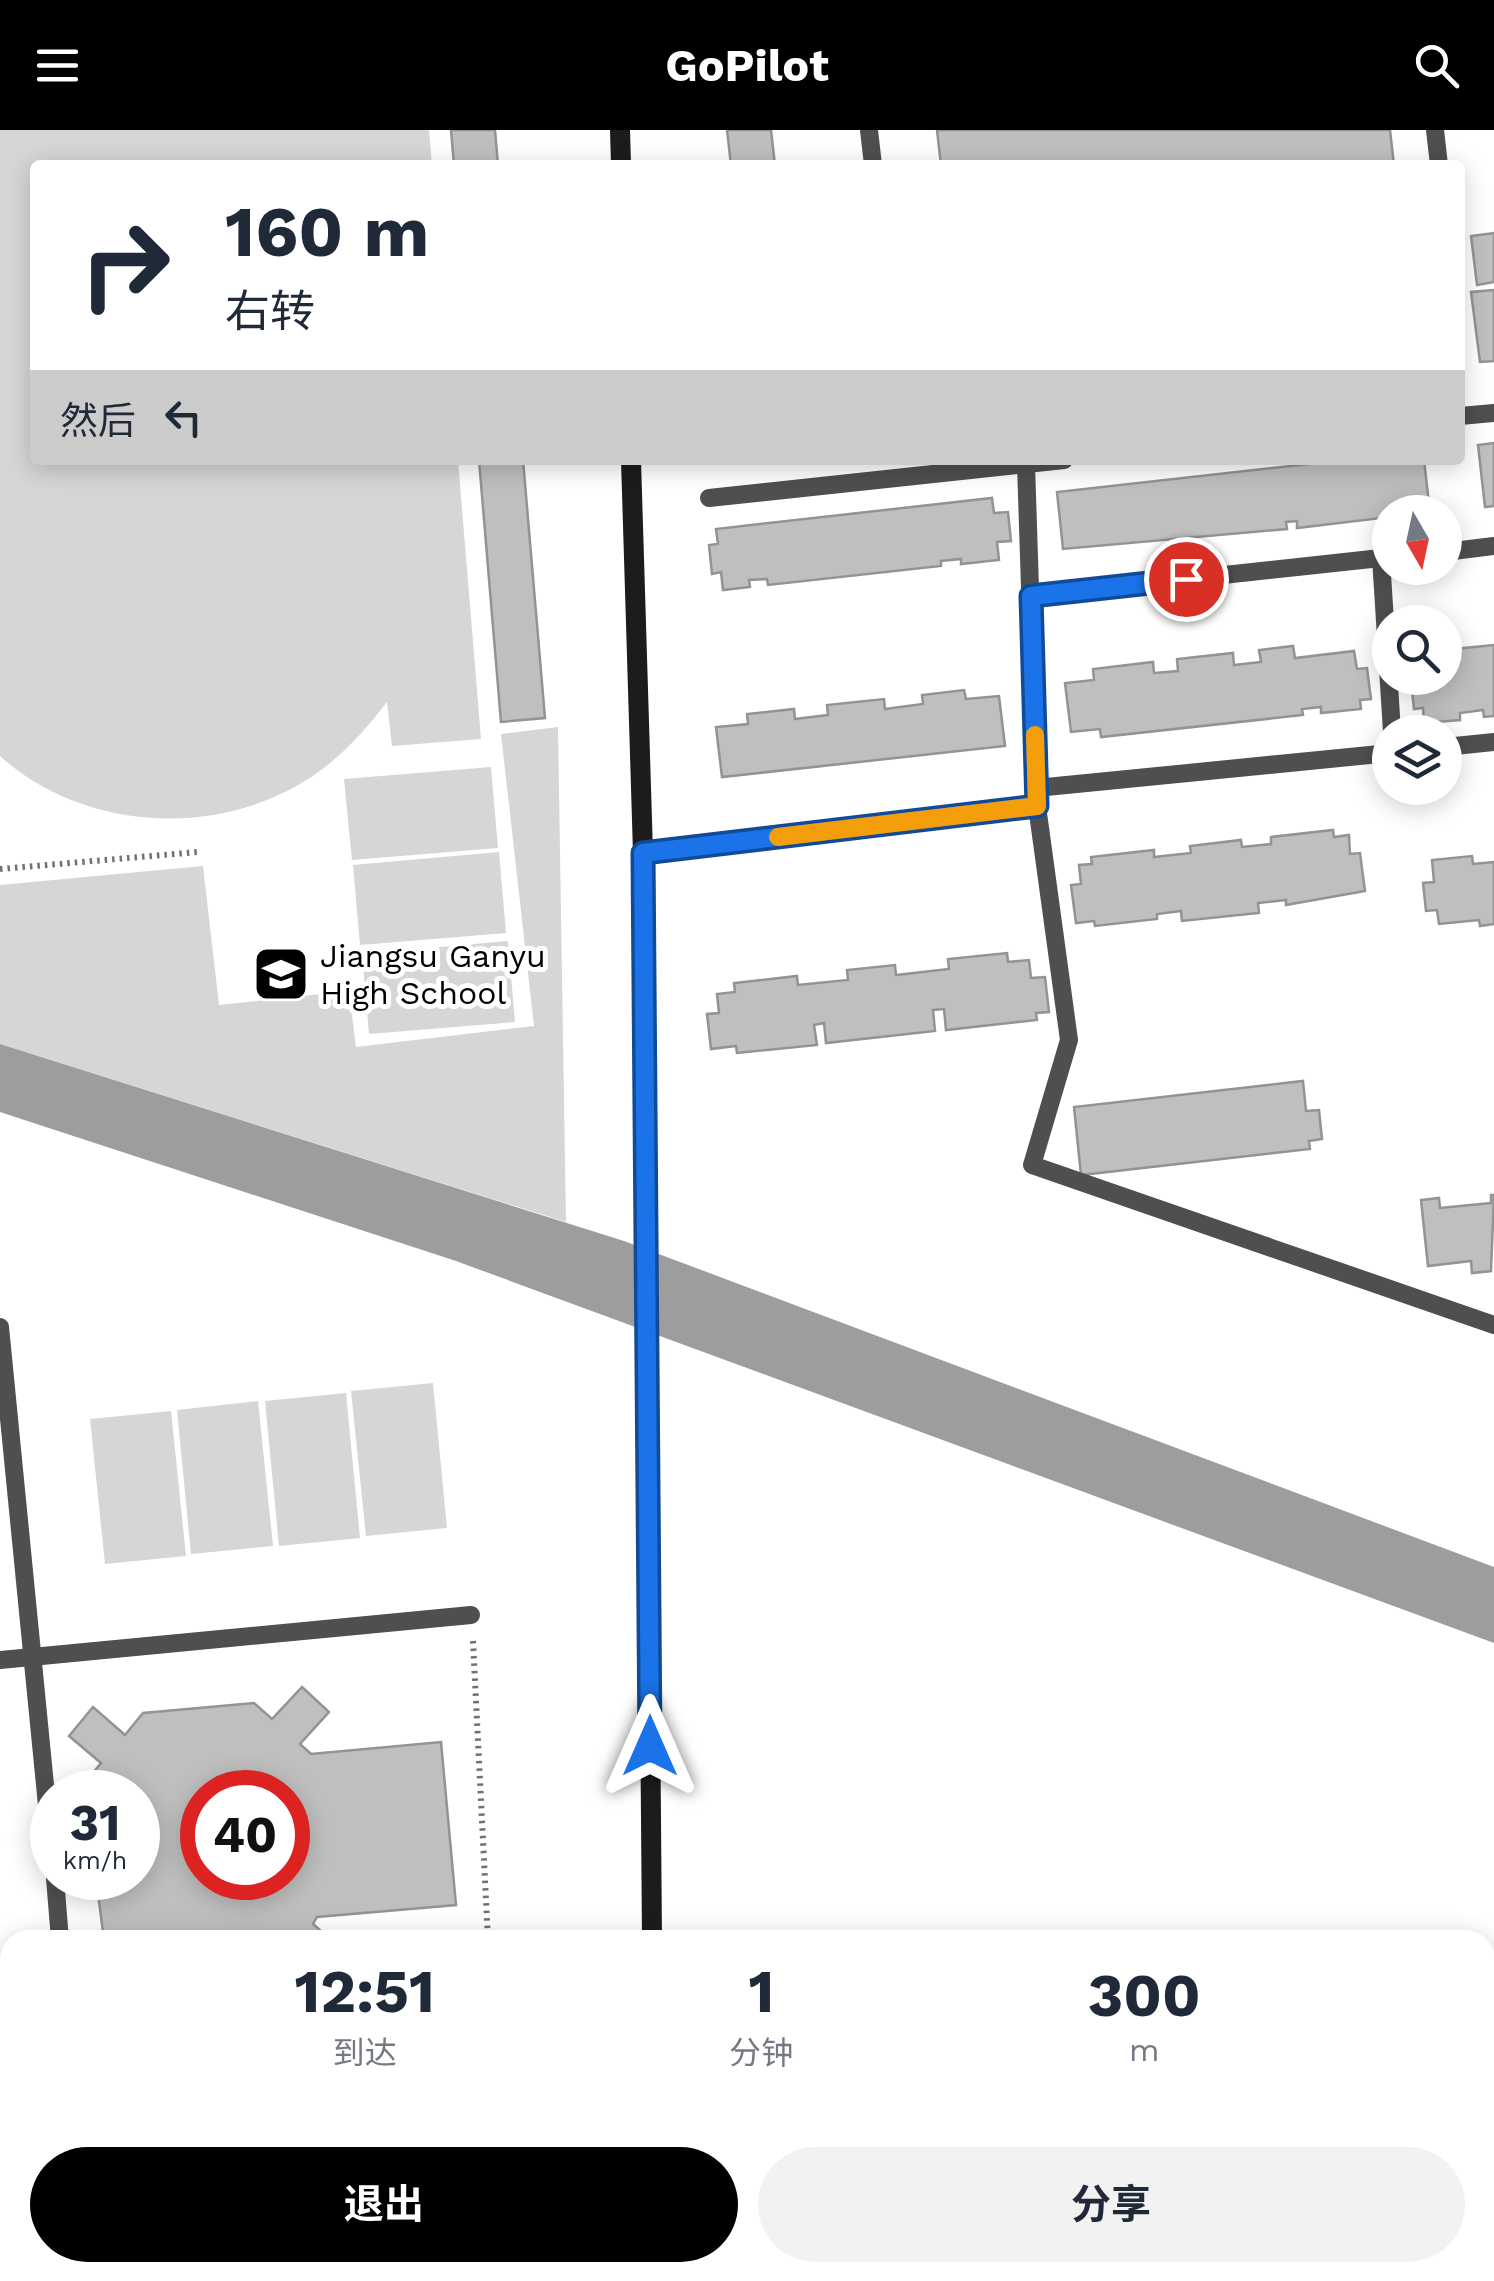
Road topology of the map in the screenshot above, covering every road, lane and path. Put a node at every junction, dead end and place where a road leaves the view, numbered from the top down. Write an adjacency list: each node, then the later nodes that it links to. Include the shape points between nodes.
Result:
1 (620, 130): 4 (street)
2 (870, 130): 5 (lane)
3 (1435, 130): 6 (lane)
4 (621, 160)
5 (873, 160)
6 (1438, 160)
7 (1494, 413): 8 (lane)
8 (1465, 416)
9 (630, 465): 24 (street)
10 (1017, 465): 12 (lane)
11 (1026, 465): 17 (lane)
12 (709, 498)
13 (1494, 546): 14 (lane)
14 (1462, 550)
15 (1372, 559): 17 (lane)
16 (1387, 585): 18 (lane)
17 (1031, 596): 22 (lane)
18 (1391, 715)
19 (1494, 742): 20 (lane)
20 (1462, 745)
21 (1372, 754): 22 (lane)
22 (1036, 797): 24 (lane); 26 (lane, via 1069,1040 1032,1165)
23 (198, 852): 25 (path)
24 (643, 853): 35 (street)
25 (0, 868)
26 (1494, 1325)
27 (0, 1327): 29 (lane)
28 (471, 1615): 29 (lane); 34 (path)
29 (34, 1657): 30 (lane); 31 (lane)
30 (0, 1660)
31 (44, 1770)
32 (56, 1900): 33 (lane)
33 (59, 1930)
34 (487, 1930)
35 (652, 1930)

